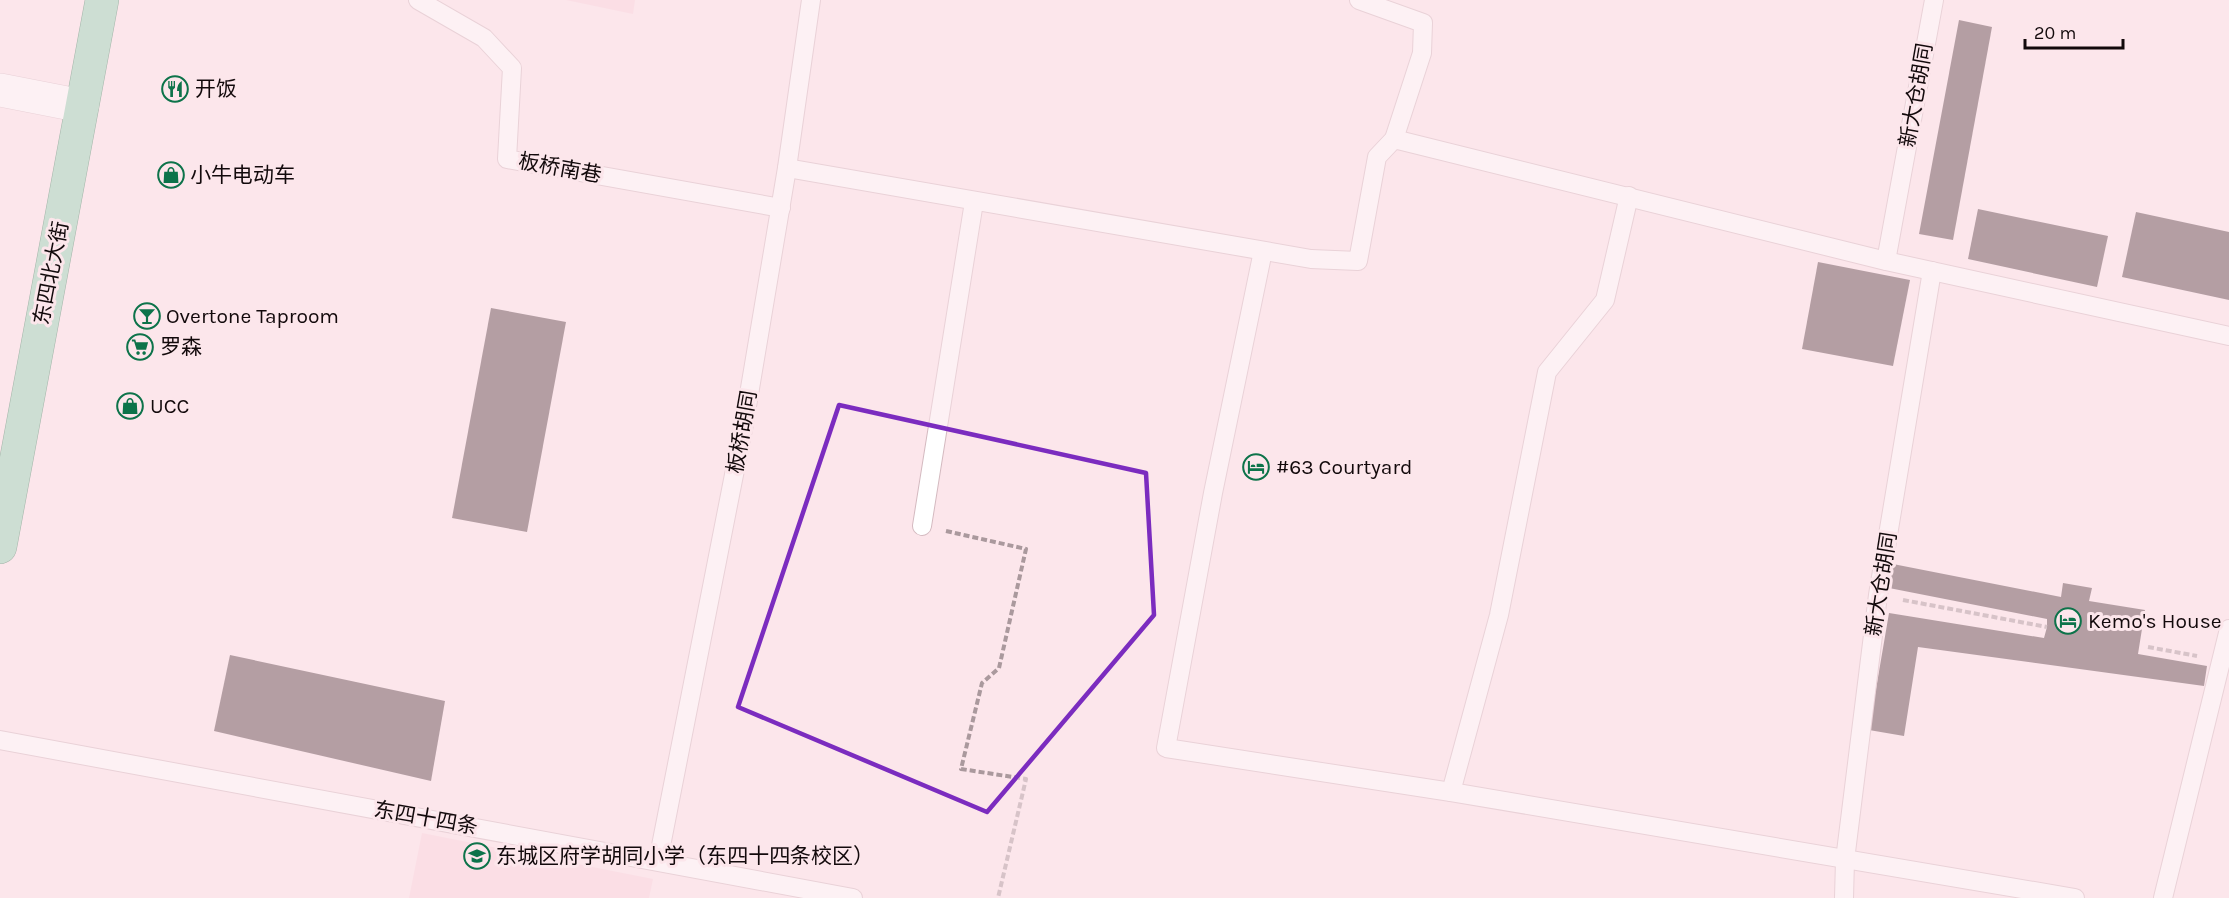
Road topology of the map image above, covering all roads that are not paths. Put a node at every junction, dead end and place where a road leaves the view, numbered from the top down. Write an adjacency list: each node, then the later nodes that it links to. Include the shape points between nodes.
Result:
1 (102, 0): 7 (main road, 东四北大街)
2 (418, 0): 12 (lane, 板桥南巷, via 484,38 512,68 507,159)
3 (811, 0): 9 (lane, 板桥胡同)
4 (1359, 0): 8 (lane, via 1423,23 1422,53)
5 (1934, 0): 14 (lane, 新大仓胡同)
6 (0, 90): 7 (street)
7 (82, 106): 18 (main road, 东四北大街)
8 (1394, 139): 10 (lane); 13 (lane, via 1377,157 1358,261)
9 (787, 168): 11 (lane); 12 (lane, 板桥胡同)
10 (1629, 196): 14 (lane); 21 (lane, via 1605,300 1547,372 1499,615)
11 (974, 202): 13 (lane); 17 (lane)
12 (781, 208): 23 (lane, 板桥胡同, via 744,424)
13 (1263, 251): 21 (lane, via 1166,748)
14 (1886, 261): 15 (lane)
15 (1932, 271): 16 (lane); 22 (lane, 新大仓胡同, via 1878,595)
16 (2229, 336)
17 (922, 526)
18 (0, 547)
19 (2229, 629): 27 (lane)
20 (0, 740): 23 (lane, 东四十四条)
21 (1451, 792): 22 (lane)
22 (1845, 860): 25 (lane, 新大仓胡同); 26 (lane)
23 (658, 861): 24 (lane, 东四十四条)
24 (853, 898)
25 (1844, 898)
26 (2075, 898)
27 (2163, 898)

